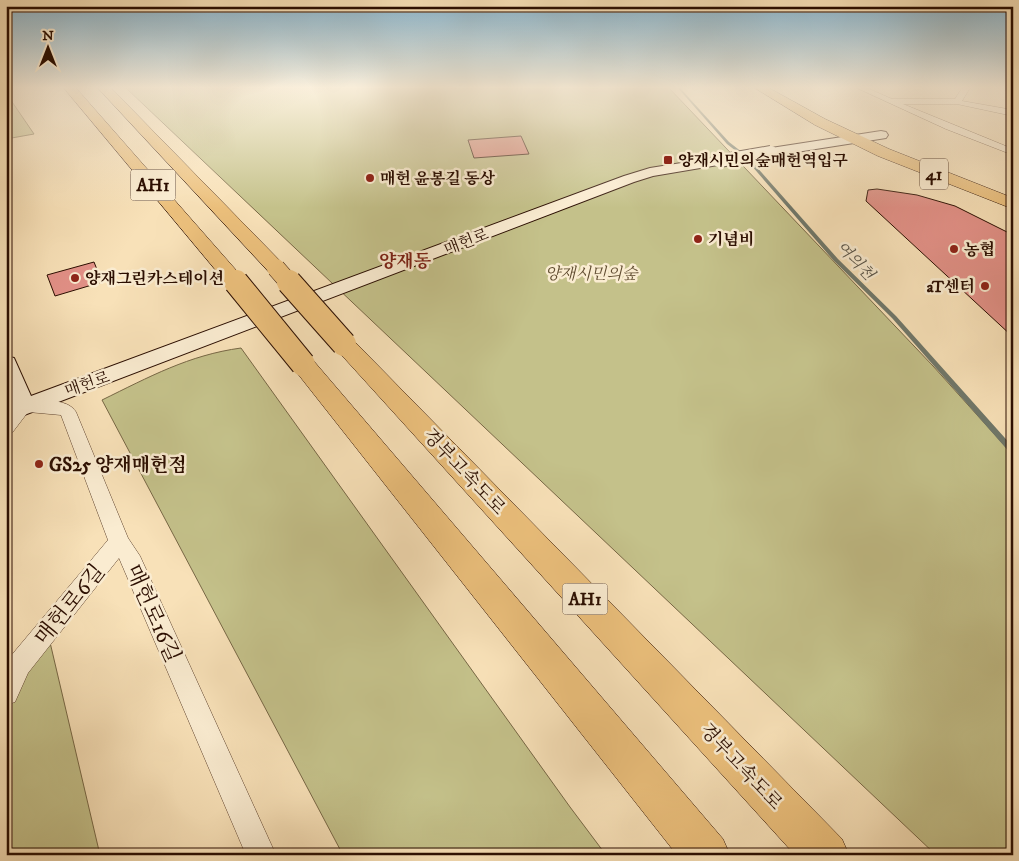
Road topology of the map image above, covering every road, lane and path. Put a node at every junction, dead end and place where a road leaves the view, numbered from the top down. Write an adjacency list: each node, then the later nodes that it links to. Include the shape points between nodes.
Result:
1 (104, 128): 15 (main road, AH1, bridge, via 236,282)
2 (142, 128): 16 (main road, 경부고속도로 / AH1, bridge)
3 (852, 128): 5 (main road, 41)
4 (954, 128): 7 (street)
5 (858, 131): 6 (main road, 41, via 881,134); 8 (main road, 41, via 935,174); 10 (main road, 매헌로, bridge, via 772,152 630,178)
6 (899, 141)
7 (1013, 152)
8 (1013, 204)
9 (6, 363): 10 (main road)
10 (14, 410): 11 (street); 12 (street, 매헌로16길, via 61,408 68,412)
11 (6, 429)
12 (118, 542): 13 (street, 매헌로6길, via 19,665); 14 (street, 매헌로16길, via 129,556)
13 (6, 693)
14 (261, 855)
15 (707, 855)
16 (826, 855)

